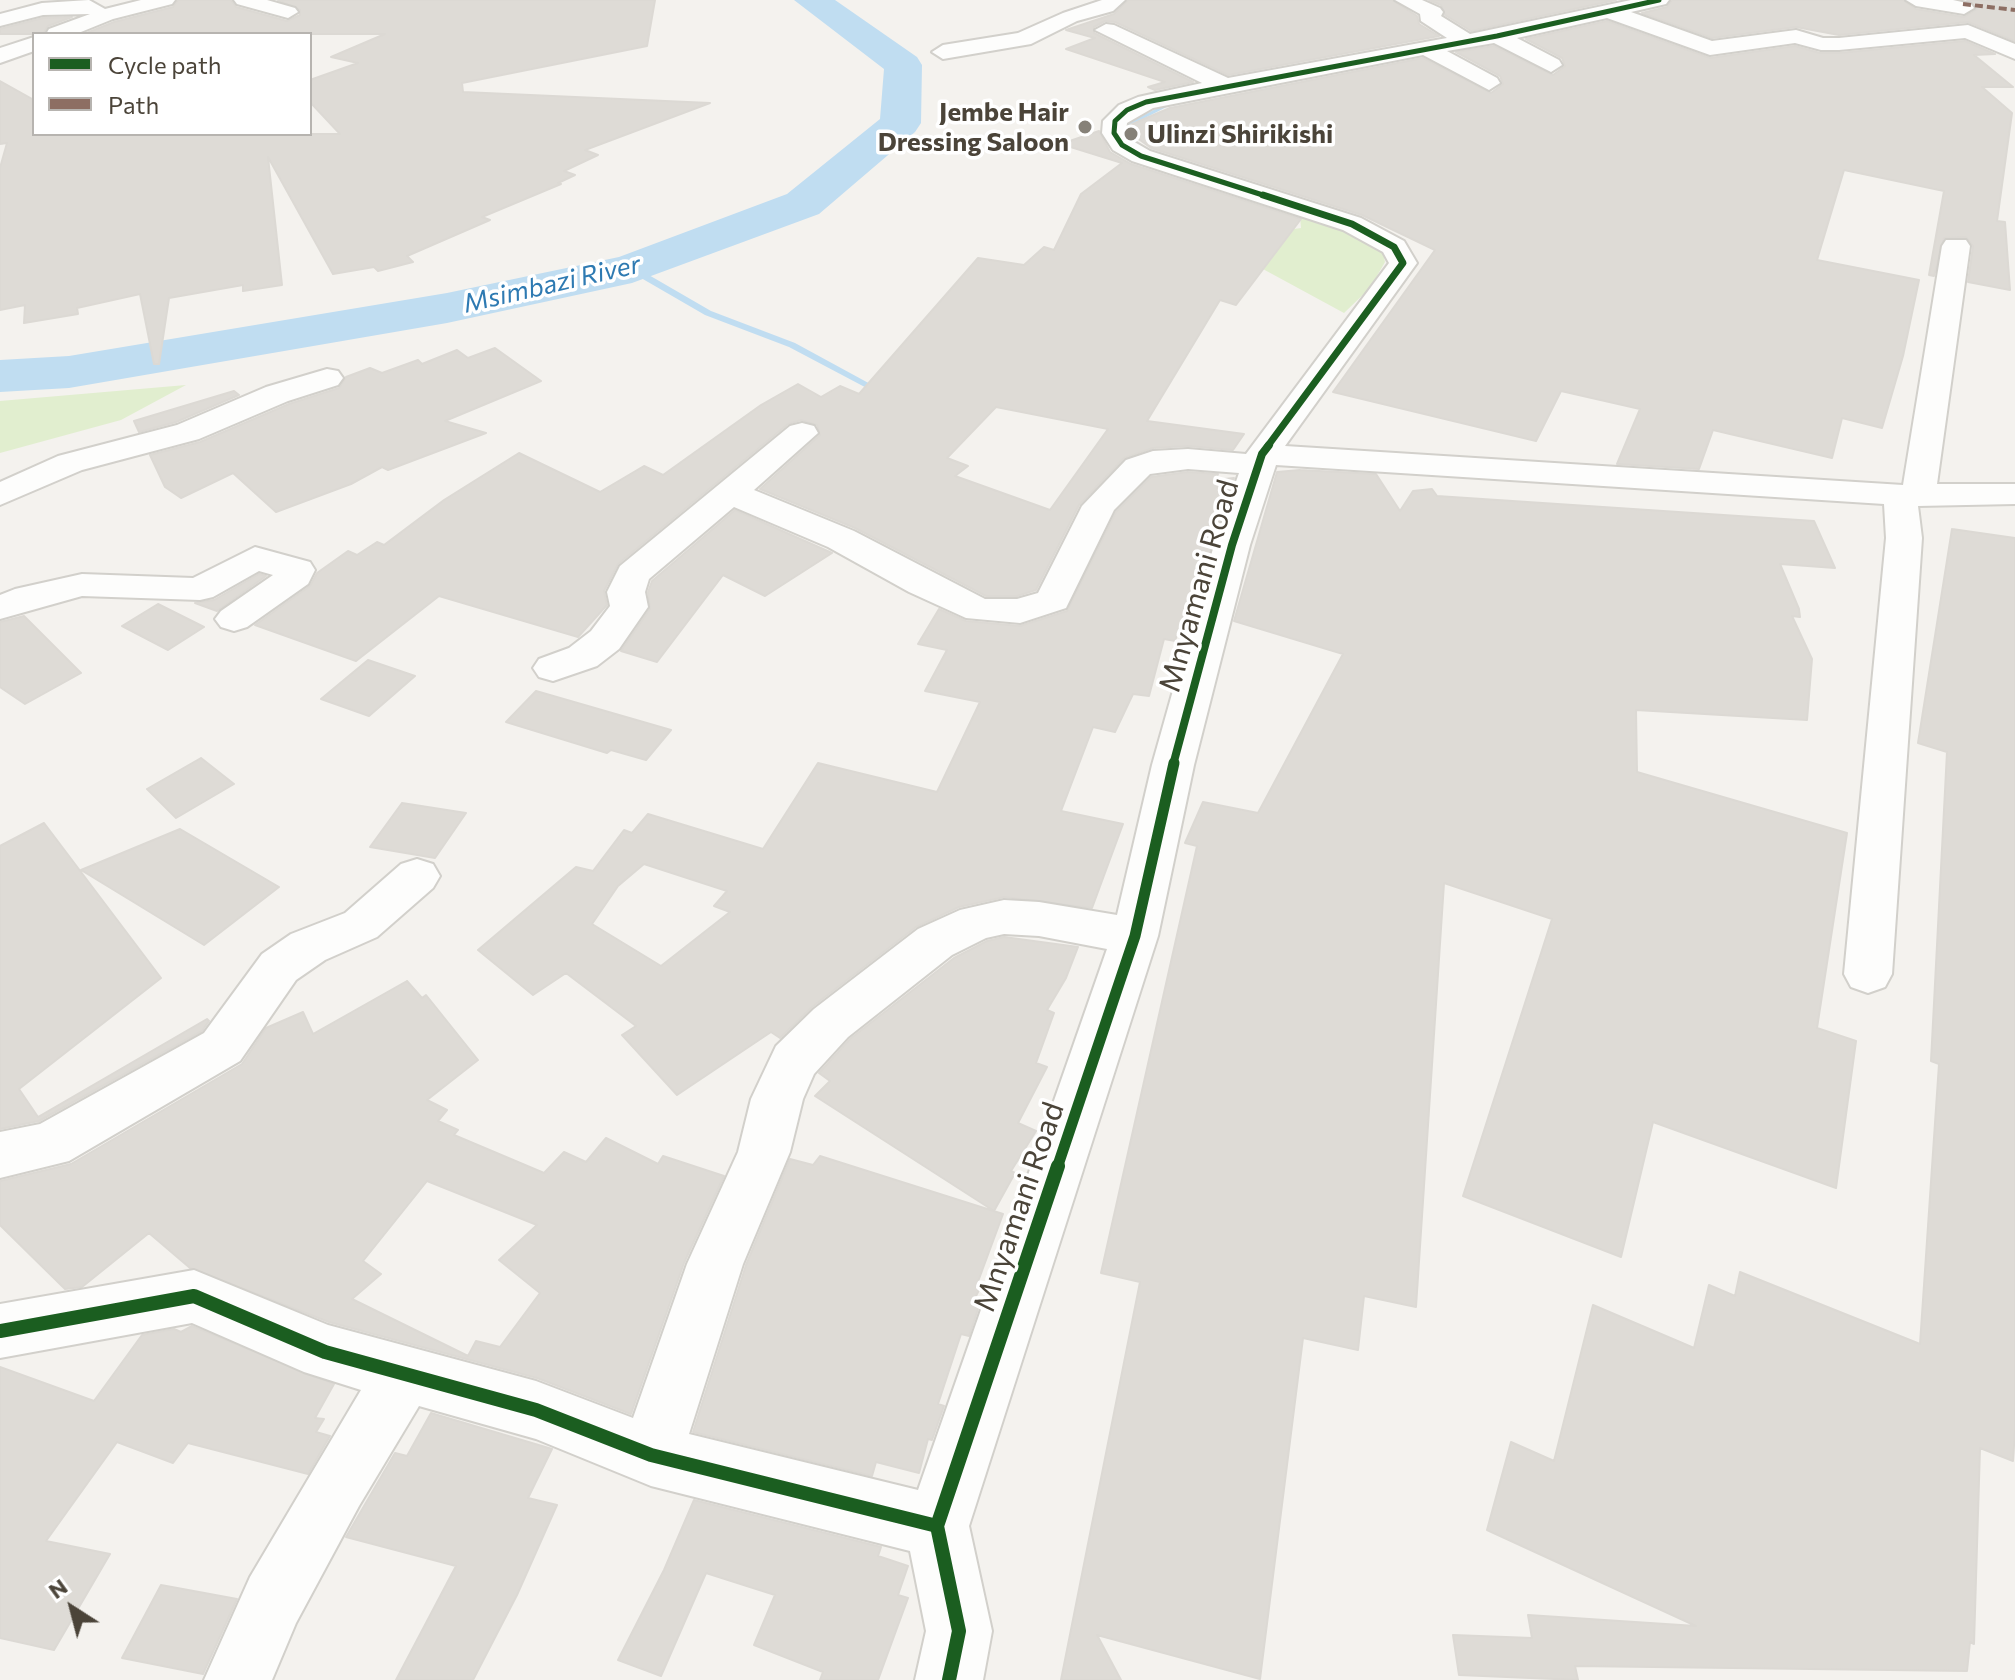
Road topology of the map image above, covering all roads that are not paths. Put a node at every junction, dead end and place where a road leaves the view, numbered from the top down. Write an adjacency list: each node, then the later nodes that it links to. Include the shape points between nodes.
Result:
1 (165, 0): 11 (street)
2 (244, 0): 9 (street)
3 (1115, 0): 18 (street, via 1023,39)
4 (1405, 0): 15 (street, via 1433,12 1428,17)
5 (1659, 0): 10 (street, Mnyamani Road)
6 (1916, 0): 7 (street)
7 (1964, 4): 13 (street)
8 (3, 12): 11 (street, via 88,6)
9 (288, 12)
10 (1579, 12): 13 (street, via 1710,48 1796,36 1839,44); 15 (street, Mnyamani Road)
11 (106, 15): 14 (street)
12 (1106, 30): 23 (street)
13 (1968, 31): 19 (street)
14 (62, 32)
15 (1482, 39): 17 (street, Mnyamani Road); 21 (street)
16 (32, 44): 20 (street)
17 (1427, 49): 22 (street); 23 (street, Mnyamani Road)
18 (943, 52)
19 (2015, 52)
20 (0, 56)
21 (1551, 65)
22 (1489, 83)
23 (1224, 85): 27 (street, Mnyamani Road, via 1127,110 1115,121 1114,133 1141,156 1317,210 1376,235 1394,247 1403,263)
24 (1956, 246): 31 (street)
25 (327, 378): 30 (street, via 188,432 70,463)
26 (802, 433): 28 (street)
27 (1260, 459): 28 (street, via 1153,461 1138,467 1099,506 1053,600 1020,611 979,610 841,539); 31 (street); 36 (street, Mnyamani Road, via 1173,765)
28 (733, 494): 34 (street, via 633,574 626,592 629,607 605,640 583,657)
29 (2015, 494): 31 (street)
30 (0, 495)
31 (1909, 496): 37 (street)
32 (0, 608): 33 (street, via 82,585 200,589 255,558 297,570)
33 (234, 619)
34 (553, 668)
35 (417, 876): 38 (street, via 361,925 308,947 279,967 222,1047 50,1145)
36 (1135, 936): 41 (street, via 1039,919 976,922 935,942 831,1023 794,1061 777,1099 764,1152 715,1264); 42 (street, Mnyamani Road)
37 (1868, 974)
38 (0, 1155)
39 (0, 1331): 40 (street, via 194,1296 325,1352)
40 (405, 1374): 41 (street, via 536,1410); 43 (street, via 280,1587)
41 (651, 1455): 42 (street)
42 (937, 1526): 44 (street, via 959,1631)
43 (238, 1680)
44 (949, 1680)

